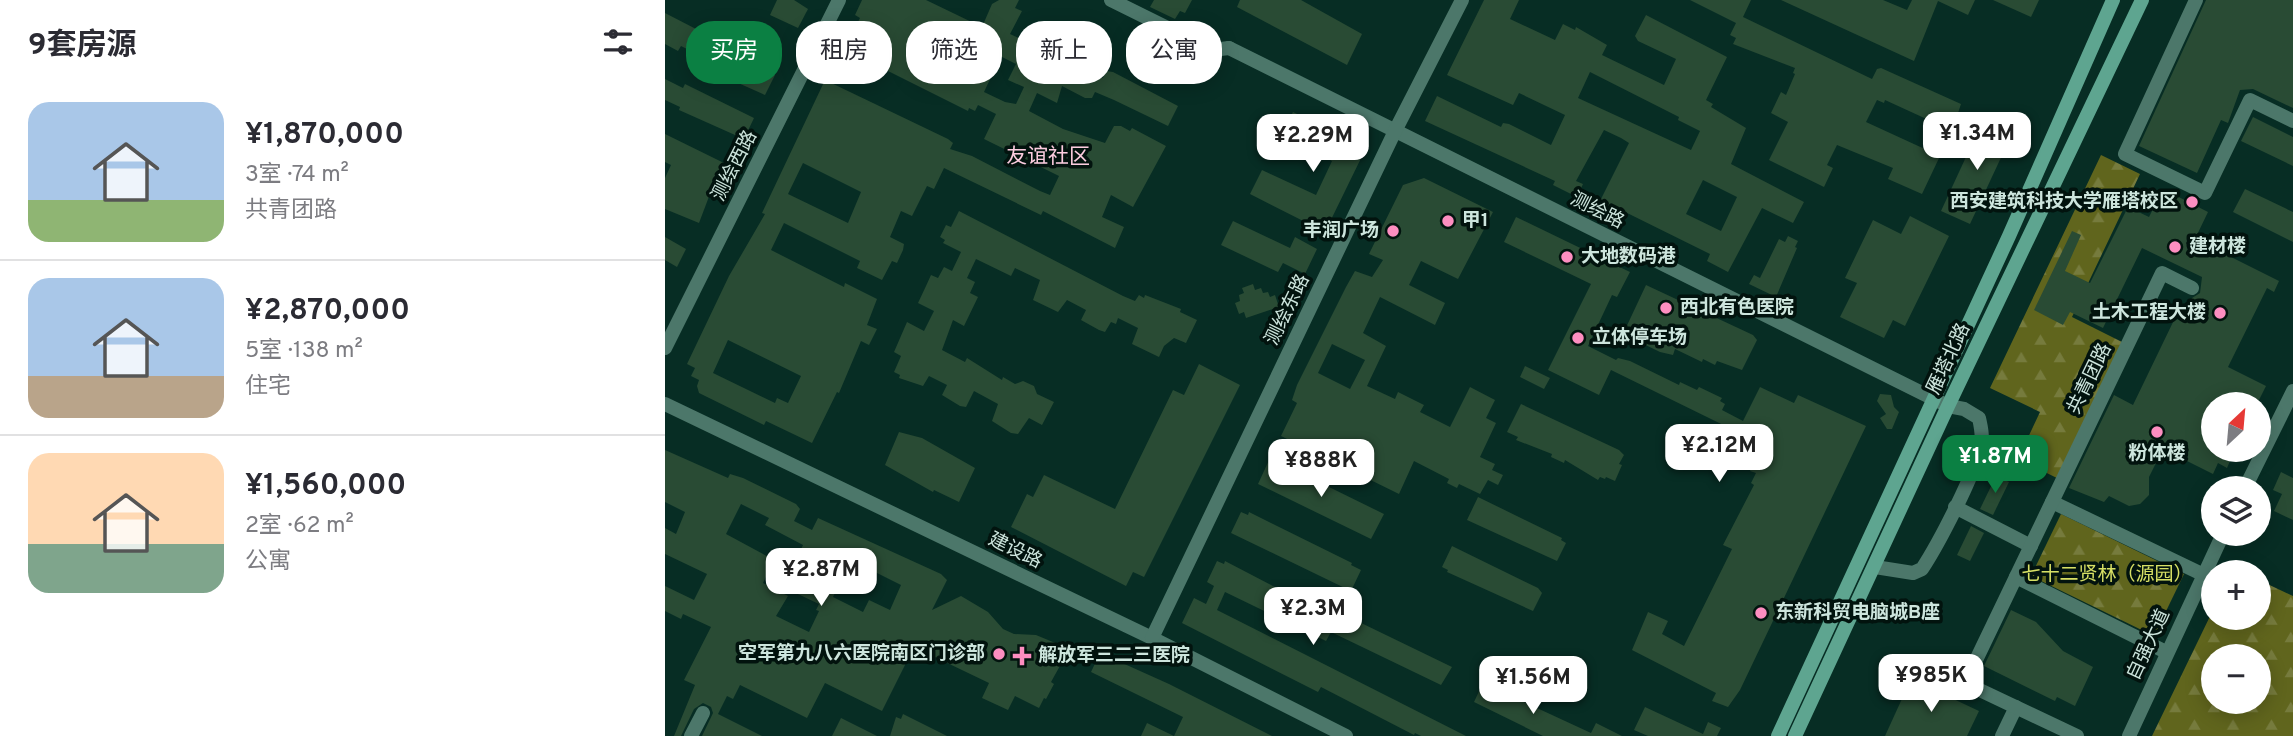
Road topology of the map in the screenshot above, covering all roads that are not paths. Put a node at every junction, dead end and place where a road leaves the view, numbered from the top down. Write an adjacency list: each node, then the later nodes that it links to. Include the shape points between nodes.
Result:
1 (839, 0): 10 (street, 测绘西路)
2 (1111, 0): 8 (street, 测绘路, via 1212,50 1229,48)
3 (1462, 0): 8 (street, 测绘东路)
4 (2113, 0): 12 (main road, 雁塔北路)
5 (2142, 0): 14 (main road, 雁塔北路)
6 (2196, 0): 7 (street, via 2125,154 2205,193 2250,100)
7 (2293, 121)
8 (1395, 131): 12 (street, 测绘路); 23 (street, 测绘东路)
9 (2192, 288): 16 (street, 共青团路, via 2162,273)
10 (665, 348)
11 (2293, 391): 15 (street)
12 (1933, 400): 14 (street, 测绘路); 30 (main road, 雁塔北路)
13 (665, 404): 23 (street, 建设路)
14 (1948, 406): 17 (street, 测绘路, via 1979,418 1982,429 1979,453); 19 (main road, 雁塔北路)
15 (2251, 476)
16 (2052, 502): 18 (street, 共青团路); 20 (street)
17 (1955, 507): 18 (street); 19 (street, via 1922,569 1913,573)
18 (2031, 546): 21 (street, 共青团路)
19 (1875, 568): 27 (main road, 雁塔北路)
20 (2201, 574)
21 (2016, 577): 24 (street); 25 (street, 共青团路, via 1965,683)
22 (2201, 581): 24 (street, 自强大道)
23 (1152, 638): 29 (street, 建设路)
24 (2166, 652): 35 (street, 自强大道)
25 (2016, 707): 33 (street); 34 (street)
26 (703, 713): 28 (street)
27 (1802, 720): 31 (main road, 雁塔北路); 32 (street)
28 (691, 736)
29 (1346, 736)
30 (1778, 736)
31 (1795, 736)
32 (1801, 736)
33 (2002, 736)
34 (2077, 736)
35 (2129, 736)

